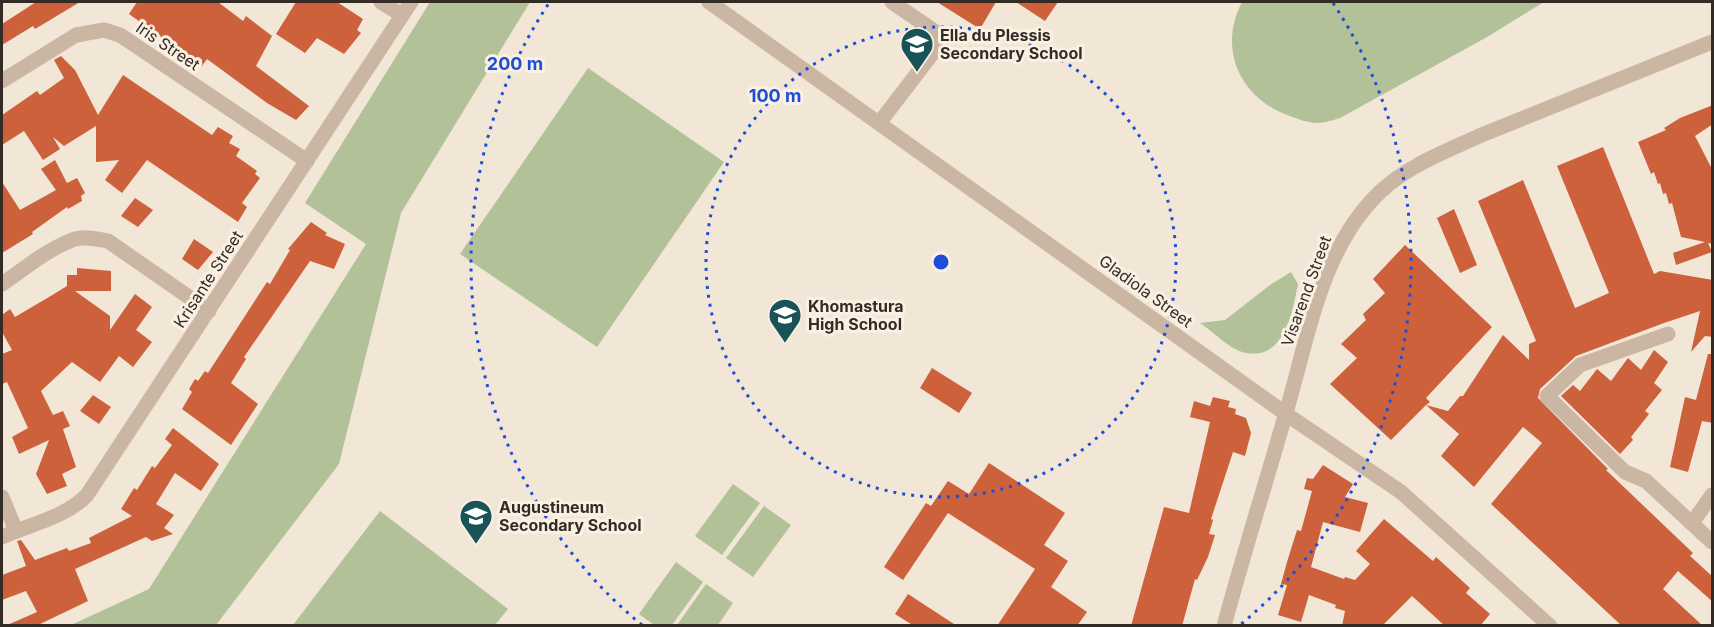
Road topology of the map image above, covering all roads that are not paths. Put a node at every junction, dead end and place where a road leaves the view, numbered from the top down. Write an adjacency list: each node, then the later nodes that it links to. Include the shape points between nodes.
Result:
1 (381, 2): 5 (street)
2 (411, 2): 5 (street, Krisante Street)
3 (708, 2): 8 (street, Gladiola Street)
4 (892, 2): 8 (street, via 940,35 942,41)
5 (402, 15): 9 (street, Krisante Street)
6 (1713, 42): 13 (street, Visarend Street, via 1479,136 1418,166 1379,193 1346,233 1335,257 1309,330)
7 (2, 81): 9 (street, Iris Street, via 76,35 104,30 120,35)
8 (880, 122): 13 (street, Gladiola Street)
9 (307, 161): 11 (street, Krisante Street)
10 (2, 284): 11 (street, via 62,245 77,238 93,238 108,240)
11 (209, 311): 17 (street, Krisante Street, via 87,495 77,506)
12 (1668, 334): 16 (street, via 1580,365 1547,396 1625,472 1646,481)
13 (1286, 414): 20 (street, Visarend Street); 21 (street, Gladiola Street, via 1401,492)
14 (1713, 495): 16 (street)
15 (2, 497): 17 (street)
16 (1692, 523): 19 (street)
17 (16, 531): 18 (street, Krisante Street)
18 (2, 537)
19 (1713, 542)
20 (1224, 626)
21 (1550, 626)

